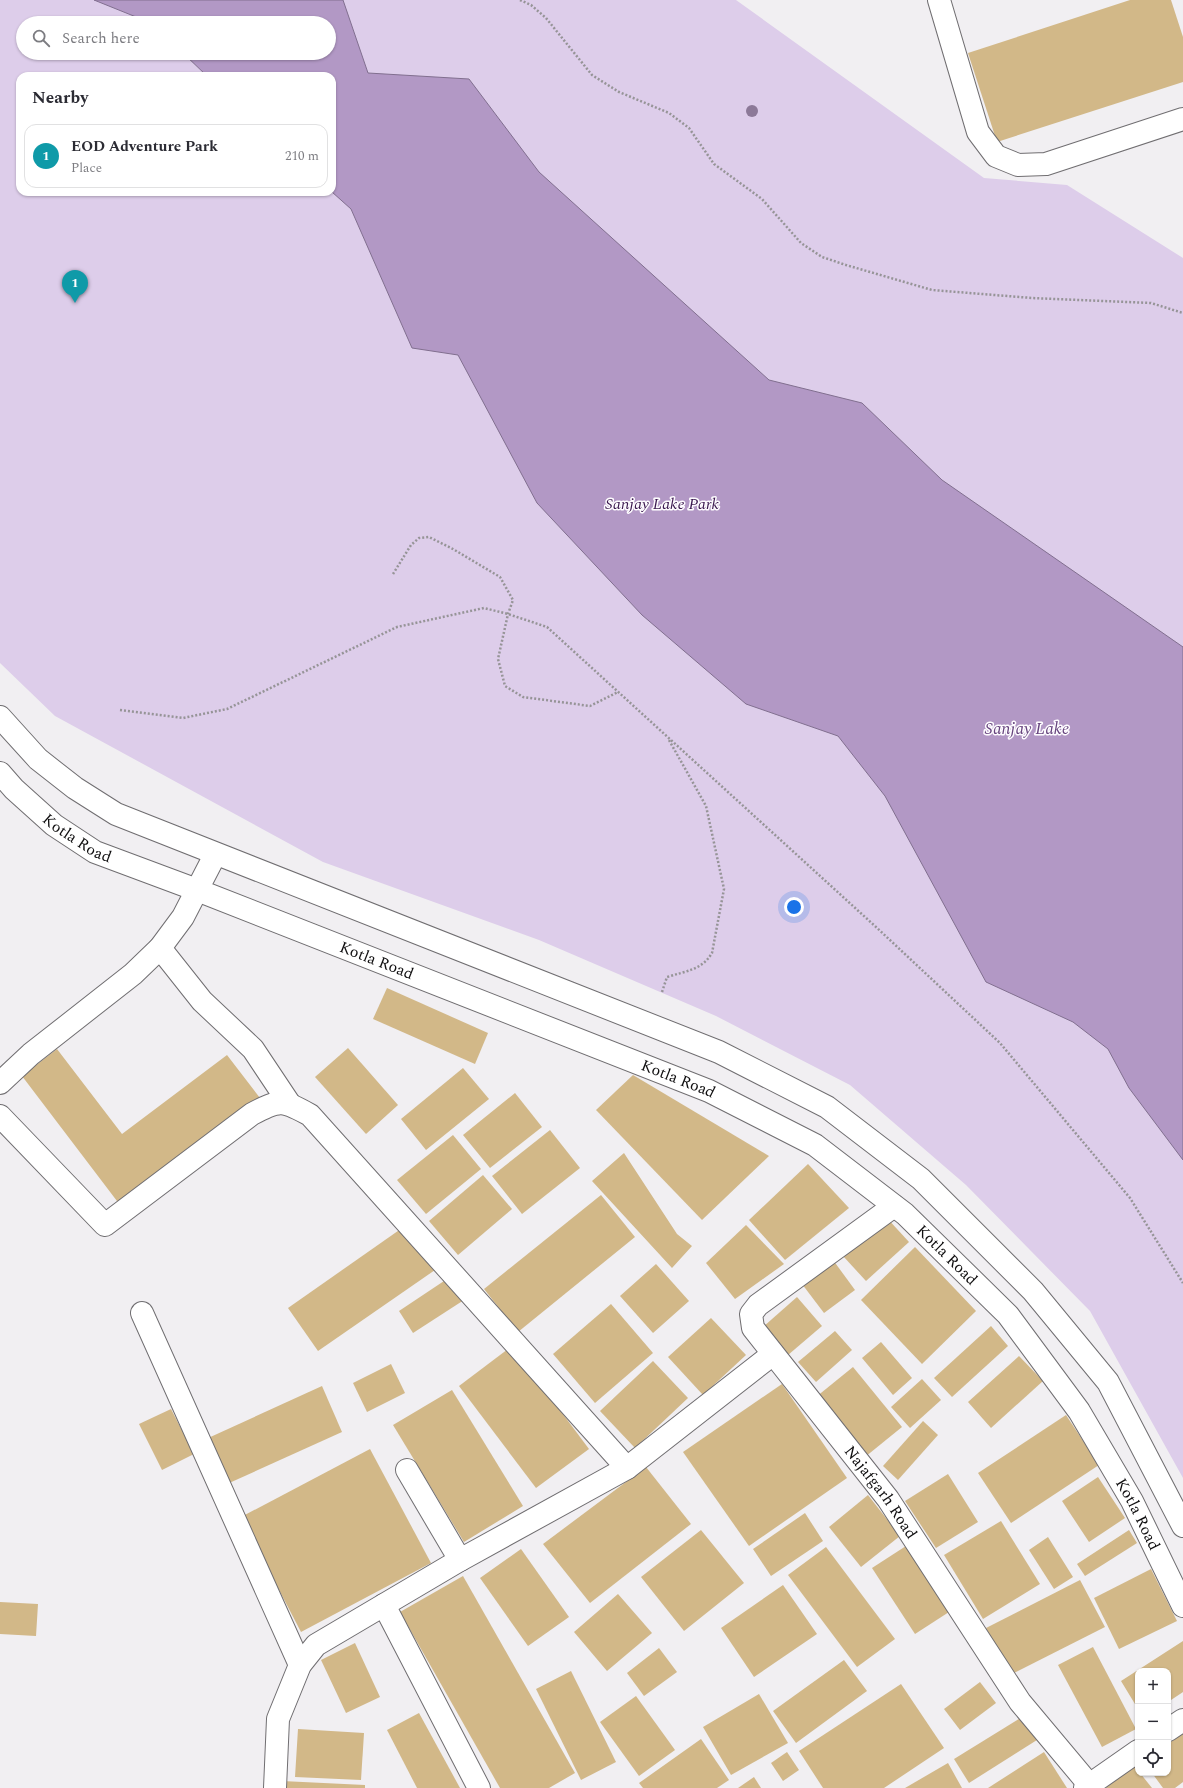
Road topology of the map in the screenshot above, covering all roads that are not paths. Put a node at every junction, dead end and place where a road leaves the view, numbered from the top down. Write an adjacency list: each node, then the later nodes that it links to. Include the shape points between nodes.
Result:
1 (939, 0): 2 (street, via 978,132 996,156 1018,165 1046,164)
2 (1183, 119)
3 (0, 717): 5 (street, via 38,759 75,788 116,814)
4 (0, 773): 6 (street, Kotla Road, via 54,825 95,852)
5 (215, 855): 6 (street); 16 (street, via 719,1052 827,1107 921,1179 1033,1291 1108,1382)
6 (197, 890): 7 (street, via 183,917); 11 (street, Kotla Road, via 708,1091 815,1145)
7 (160, 948): 8 (street, via 133,974 31,1054); 9 (street, via 202,1001 253,1049)
8 (0, 1083)
9 (289, 1103): 10 (street, via 270,1105 252,1114 105,1225); 14 (street, via 310,1115)
10 (0, 1116)
11 (894, 1206): 13 (street, Najafgarh Road, via 758,1305 750,1314 753,1328); 19 (street, Kotla Road, via 1008,1315 1079,1411 1132,1501)
12 (142, 1313): 20 (street)
13 (774, 1354): 14 (street); 24 (street, Najafgarh Road, via 888,1499 1020,1702)
14 (627, 1468): 17 (street)
15 (407, 1470): 17 (street)
16 (1183, 1526)
17 (460, 1560): 18 (street)
18 (384, 1605): 20 (street, via 316,1645); 26 (street)
19 (1183, 1606)
20 (300, 1665): 25 (street, via 278,1719)
21 (1183, 1720): 22 (street)
22 (1171, 1728)
23 (1135, 1753): 24 (street)
24 (1088, 1787)
25 (275, 1788)
26 (479, 1788)

